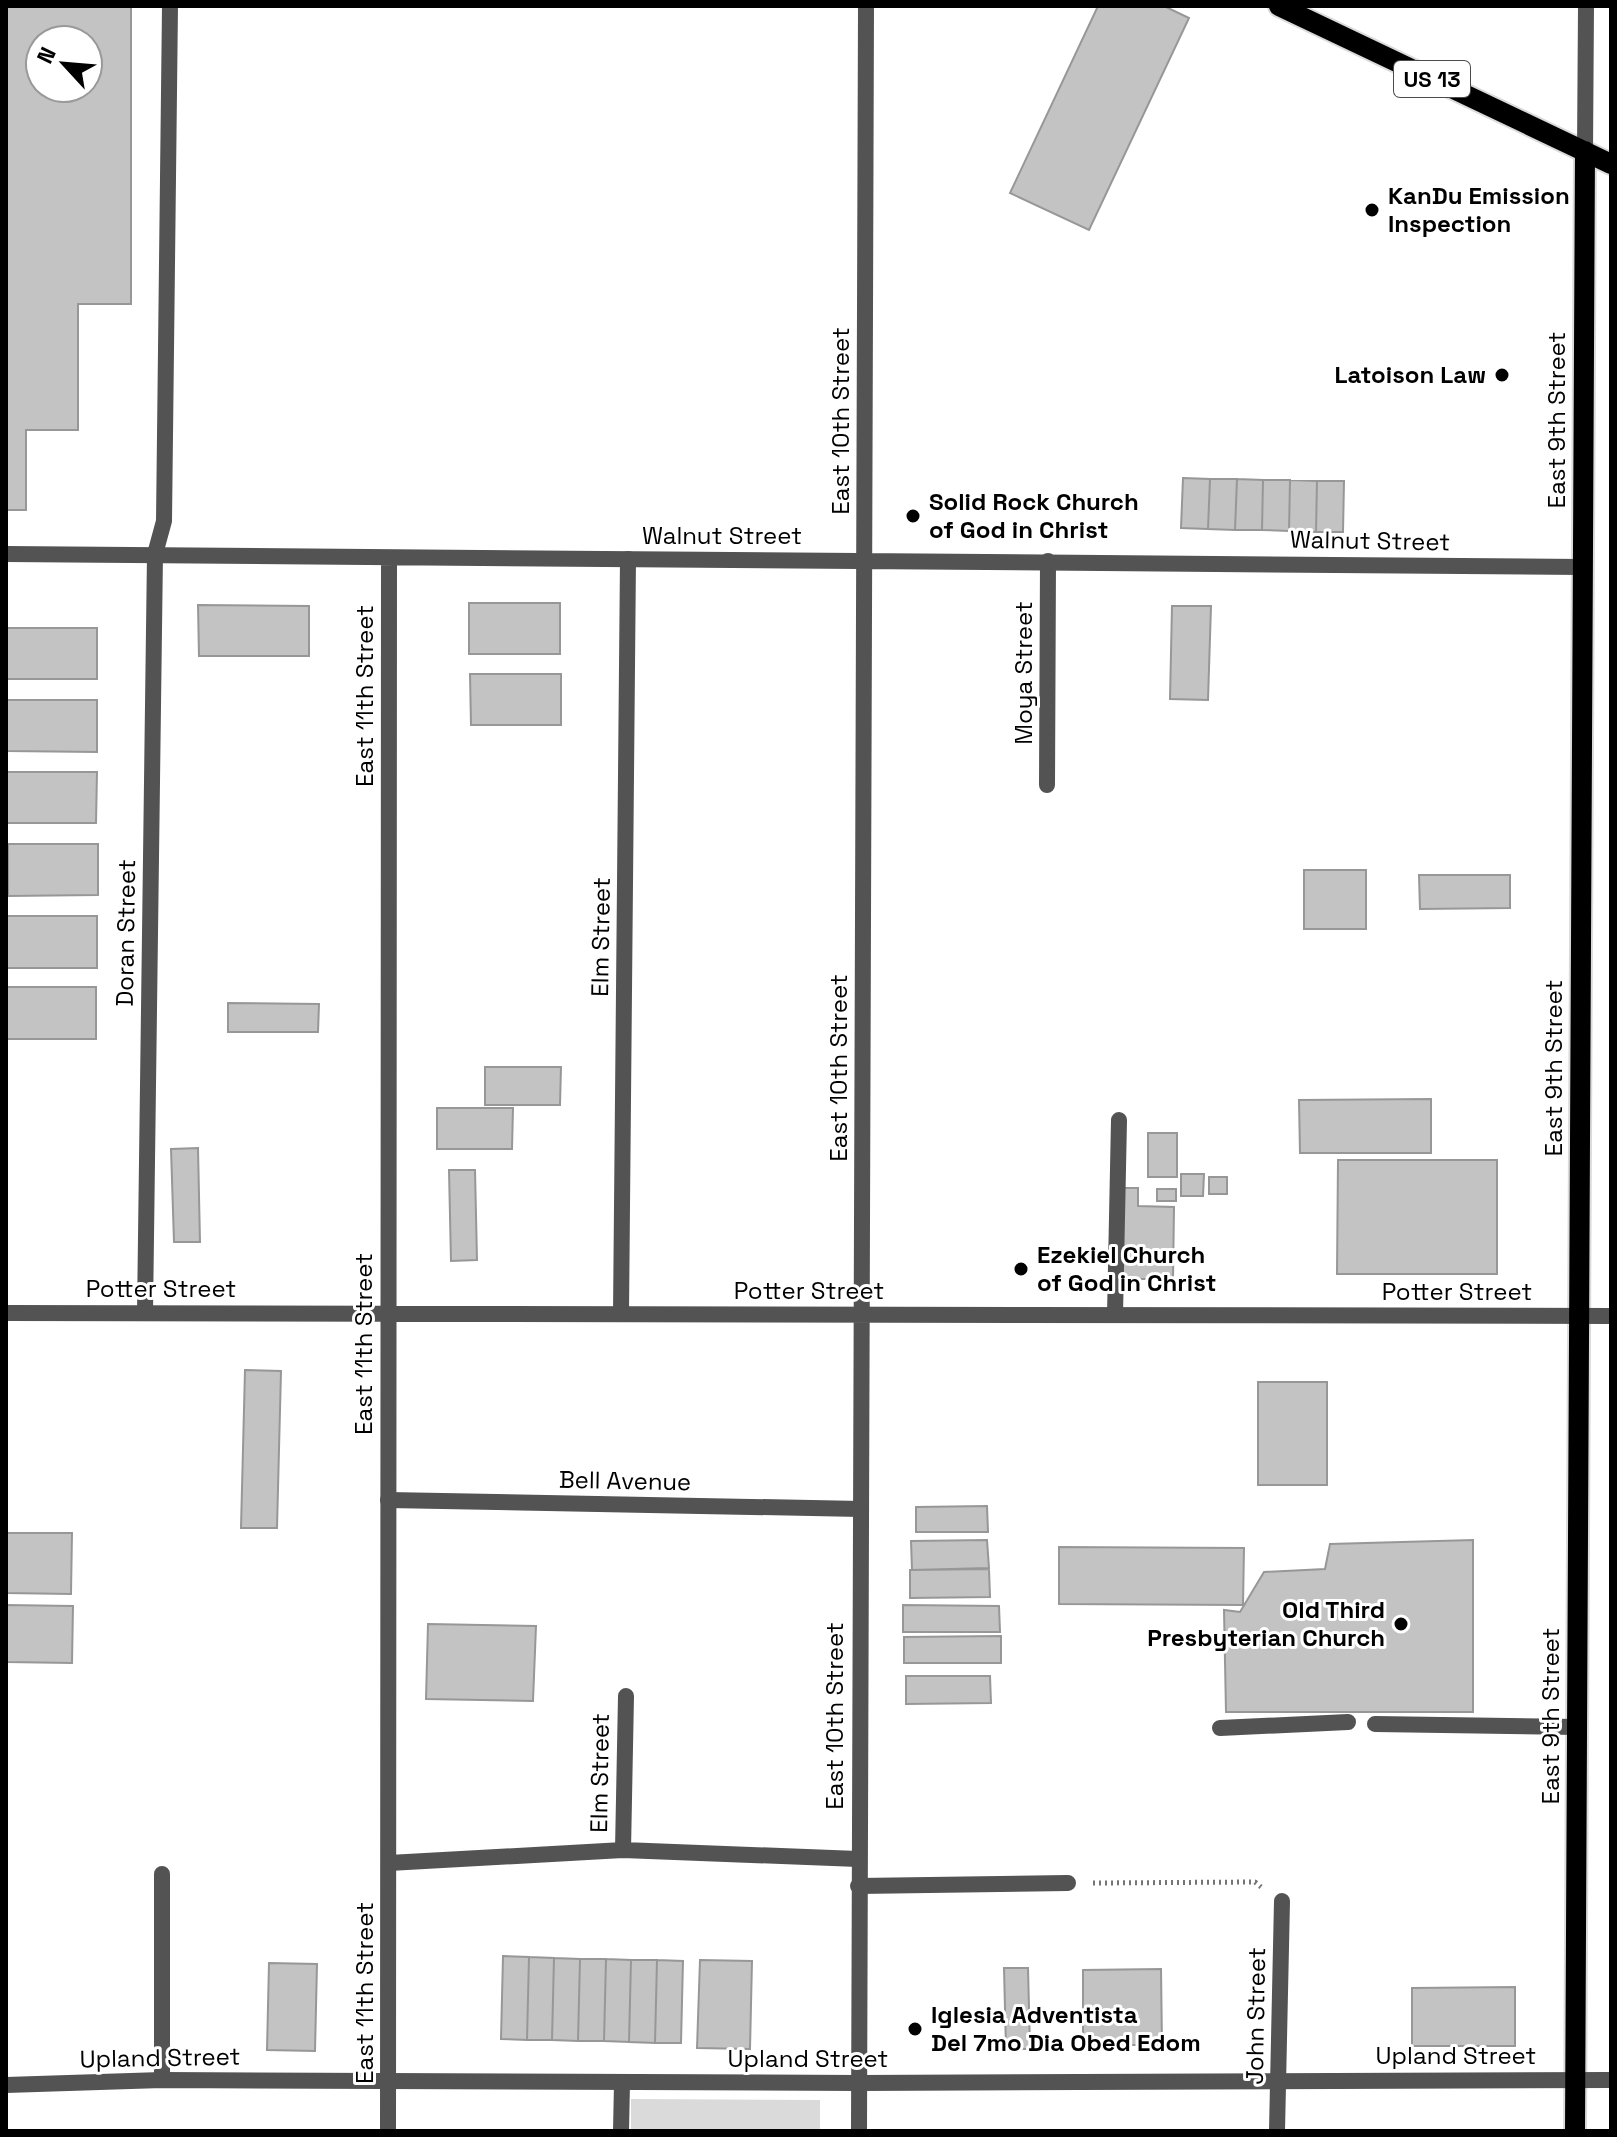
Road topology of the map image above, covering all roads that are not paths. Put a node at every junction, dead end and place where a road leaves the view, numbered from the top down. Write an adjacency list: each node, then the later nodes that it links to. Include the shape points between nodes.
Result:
1 (170, 6): 8 (street, Doran Street, via 164,521)
2 (866, 6): 11 (street, East 10th Street)
3 (1279, 6): 5 (main road, US 13)
4 (1586, 6): 5 (street, East 9th Street)
5 (1585, 151): 6 (main road, US 13); 13 (main road, East 9th Street)
6 (1611, 164)
7 (6, 554): 8 (street, Walnut Street)
8 (155, 554): 9 (street, Walnut Street); 17 (street, Doran Street)
9 (389, 558): 10 (street, Walnut Street); 18 (street, East 11th Street)
10 (628, 559): 11 (street, Walnut Street); 19 (street, Elm Street)
11 (865, 561): 12 (street, Walnut Street); 20 (street, East 10th Street)
12 (1048, 561): 13 (street, Walnut Street); 14 (street, Moya Street)
13 (1582, 567): 22 (main road, East 9th Street)
14 (1047, 785)
15 (1119, 1120): 21 (street)
16 (6, 1313): 17 (street, Potter Street)
17 (145, 1313): 18 (street, Potter Street)
18 (388, 1314): 19 (street, Potter Street); 24 (street, East 11th Street)
19 (621, 1314): 20 (street, Potter Street)
20 (862, 1315): 21 (street, Potter Street); 25 (street, East 10th Street)
21 (1115, 1315): 22 (street, Potter Street)
22 (1579, 1316): 23 (street, Potter Street); 29 (main road, East 9th Street)
23 (1611, 1316)
24 (388, 1500): 25 (street, Bell Avenue); 33 (street, East 11th Street)
25 (861, 1509): 32 (street, East 10th Street)
26 (626, 1696): 31 (street, Elm Street)
27 (1348, 1722): 30 (street)
28 (1375, 1724): 29 (street)
29 (1577, 1727): 40 (main road, East 9th Street)
30 (1220, 1728)
31 (623, 1850): 32 (street); 33 (street)
32 (858, 1859): 36 (street, East 10th Street)
33 (389, 1863): 42 (street, East 11th Street)
34 (162, 1874): 38 (street)
35 (1068, 1883): 36 (street)
36 (858, 1886): 44 (street, East 10th Street)
37 (1282, 1901): 39 (street, John Street)
38 (162, 2080): 42 (street, Upland Street); 45 (street, Upland Street)
39 (1279, 2080): 40 (street, Upland Street); 44 (street, Upland Street); 49 (street, John Street)
40 (1575, 2080): 41 (street, Upland Street); 50 (main road, East 9th Street)
41 (1611, 2080)
42 (389, 2081): 43 (street, Upland Street); 46 (street, East 11th Street)
43 (622, 2083): 44 (street, Upland Street); 47 (street)
44 (859, 2083): 48 (street, East 10th Street)
45 (6, 2085)
46 (388, 2131)
47 (621, 2131)
48 (859, 2131)
49 (1277, 2131)
50 (1575, 2131)

